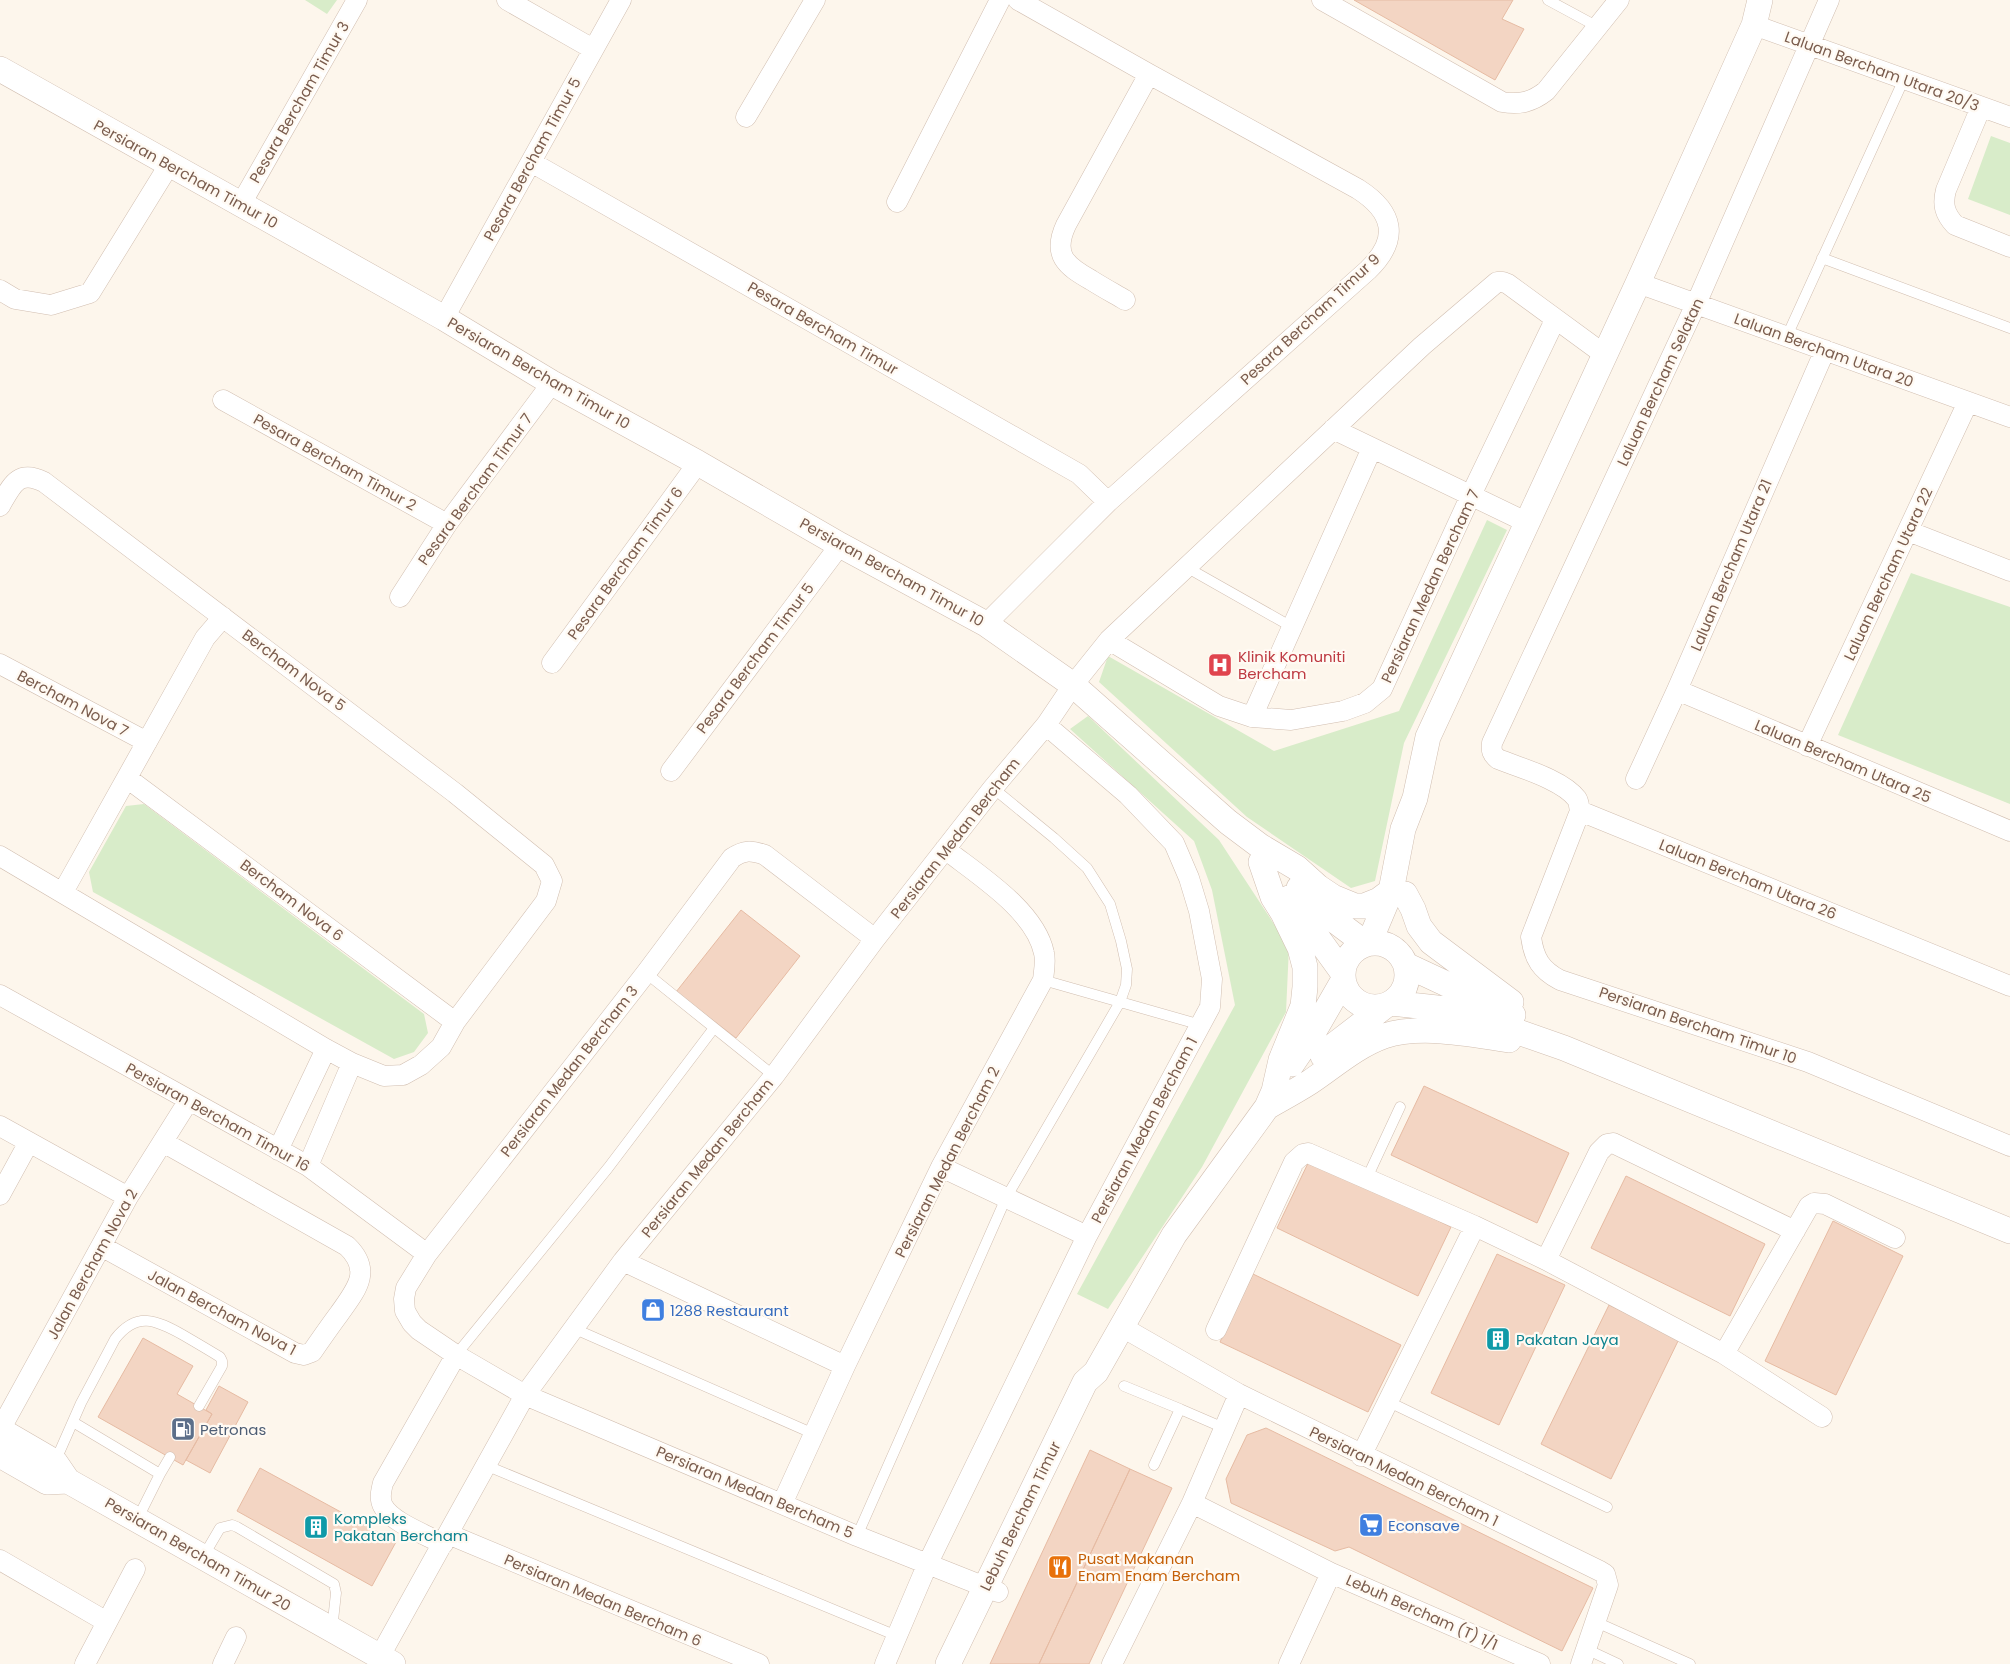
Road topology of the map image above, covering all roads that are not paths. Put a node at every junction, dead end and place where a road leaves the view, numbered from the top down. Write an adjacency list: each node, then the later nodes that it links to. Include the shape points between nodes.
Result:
1 (357, 0): 25 (street, Pesara Bercham Timur 3)
2 (507, 0): 15 (street)
3 (621, 0): 15 (street, Pesara Bercham Timur 5)
4 (815, 0): 20 (street)
5 (1000, 0): 24 (street)
6 (1018, 0): 17 (street, Pesara Bercham Timur 9)
7 (1322, 0): 13 (street, via 1502,102 1515,104 1537,98 1546,90)
8 (1548, 0): 13 (lane)
9 (1619, 0): 13 (street)
10 (1760, 0): 12 (street)
11 (1829, 0): 14 (street, Laluan Bercham Selatan)
12 (1754, 25): 14 (street, Laluan Bercham Utara 20/3); 28 (street)
13 (1598, 27)
14 (1810, 46): 18 (street, Laluan Bercham Utara 20/3); 31 (street, Laluan Bercham Selatan)
15 (593, 49): 22 (street, Pesara Bercham Timur 5)
16 (0, 69): 23 (street, Persiaran Bercham Timur 10)
17 (1149, 74): 30 (street, via 1066,226 1060,245 1062,255 1073,270); 46 (street, Pesara Bercham Timur 9, via 1373,198 1382,207 1389,233 1383,253 1368,270)
18 (1904, 79): 19 (street, Laluan Bercham Utara 20/3); 27 (lane)
19 (1981, 107): 21 (street, Laluan Bercham Utara 20/3); 26 (street, via 1946,190 1944,209 1955,225)
20 (746, 117)
21 (2010, 117)
22 (531, 162): 32 (street, Pesara Bercham Timur 5); 46 (street, Pesara Bercham Timur, via 1079,474)
23 (170, 165): 25 (street, Persiaran Bercham Timur 10); 29 (street, via 90,293 51,305 15,299)
24 (897, 202)
25 (241, 204): 32 (street, Persiaran Bercham Timur 10)
26 (2010, 247)
27 (1822, 258): 34 (lane); 35 (lane)
28 (1638, 283): 31 (street, Laluan Bercham Utara 20); 37 (street)
29 (0, 290)
30 (1125, 300)
31 (1696, 304): 35 (street, Laluan Bercham Utara 20); 71 (street, Laluan Bercham Selatan, via 1492,743 1491,749 1498,759 1566,789 1578,800)
32 (444, 318): 38 (street, Persiaran Bercham Timur 10)
33 (1555, 320): 37 (street); 42 (street, Persiaran Medan Bercham, via 1508,284 1497,282); 45 (street, Persiaran Medan Bercham 7)
34 (2010, 328)
35 (1787, 336): 36 (street, Laluan Bercham Utara 20)
36 (1824, 350): 40 (street, Laluan Bercham Utara 20); 62 (street, Laluan Bercham Utara 21)
37 (1605, 355): 48 (street)
38 (552, 383): 44 (street, Persiaran Bercham Timur 10); 49 (street, Pesara Bercham Timur 7)
39 (223, 400): 49 (street, Pesara Bercham Timur 2)
40 (1968, 402): 41 (street, Laluan Bercham Utara 20); 50 (street, Laluan Bercham Utara 22)
41 (2010, 417)
42 (1333, 429): 43 (street); 52 (street, Persiaran Medan Bercham)
43 (1372, 448): 45 (street); 57 (street)
44 (698, 463): 51 (street, Persiaran Bercham Timur 10); 59 (street, Pesara Bercham Timur 6)
45 (1470, 495): 48 (street); 63 (street, Persiaran Medan Bercham 7, via 1382,689 1364,703 1343,711 1291,720)
46 (1108, 502): 56 (street, Pesara Bercham Timur 9)
47 (0, 506): 55 (street, Bercham Nova 5, via 15,482 23,477 34,477)
48 (1526, 522): 77 (street, via 1428,737 1415,798 1414,831)
49 (447, 524): 54 (street, Pesara Bercham Timur 7)
50 (1908, 532): 53 (street); 66 (street, Laluan Bercham Utara 22)
51 (840, 545): 56 (street, Persiaran Bercham Timur 10); 67 (street, Pesara Bercham Timur 5)
52 (1186, 567): 57 (lane); 58 (street, Persiaran Medan Bercham)
53 (2010, 570)
54 (400, 597)
55 (223, 617): 65 (street, via 205,638); 88 (street, Bercham Nova 5, via 455,793 544,865 552,881 546,901)
56 (986, 624): 61 (street, Persiaran Bercham Timur 10)
57 (1292, 627): 63 (street)
58 (1109, 640): 61 (street, Persiaran Medan Bercham); 63 (street, Persiaran Medan Bercham 7, via 1219,706)
59 (552, 663)
60 (0, 664): 65 (street, Bercham Nova 7)
61 (1073, 685): 64 (street, Persiaran Medan Bercham); 74 (street, Persiaran Bercham Timur 10)
62 (1677, 690): 66 (street, Laluan Bercham Utara 25); 69 (street, Laluan Bercham Utara 21)
63 (1252, 717)
64 (1046, 725): 70 (street, Persiaran Medan Bercham); 89 (street, Persiaran Medan Bercham 1, via 1128,795 1174,843 1189,878 1209,958 1212,993 1210,1007)
65 (147, 742): 68 (street)
66 (1808, 746): 72 (street, Laluan Bercham Utara 25)
67 (671, 771)
68 (127, 778): 76 (street); 88 (street, Bercham Nova 6)
69 (1636, 779)
70 (992, 788): 73 (street, Persiaran Medan Bercham); 86 (lane, via 1087,868 1110,904 1127,968)
71 (1580, 811): 84 (street, Laluan Bercham Utara 26); 102 (street, Persiaran Bercham Timur 10, via 1532,937 1533,952 1547,973 1808,1062)
72 (2010, 831)
73 (945, 849): 78 (street, Persiaran Medan Bercham); 83 (street, Persiaran Medan Bercham 2, via 1027,917 1039,936 1045,955)
74 (1260, 854): 77 (street, via 1297,868 1318,887 1354,906 1364,906); 79 (street, via 1330,918); 82 (street); 96 (street, via 1273,898 1300,948 1305,967 1303,1006 1281,1060)
75 (0, 856): 76 (street)
76 (63, 892): 93 (street)
77 (1398, 892): 79 (street); 80 (street); 91 (street, via 1413,909 1419,926 1431,942)
78 (875, 939): 81 (street, Persiaran Medan Bercham 3, via 765,855 754,851 742,852 732,858); 95 (street, Persiaran Medan Bercham)
79 (1368, 944): 80 (street, via 1393,948); 82 (street, via 1350,955)
80 (1404, 961): 87 (street, via 1408,976 1405,987 1400,996); 91 (street)
81 (646, 973): 90 (lane); 117 (street, Persiaran Medan Bercham 3)
82 (1343, 977): 87 (street, via 1347,991 1363,1005); 96 (street)
83 (1043, 980): 86 (lane); 105 (street, Persiaran Medan Bercham 2)
84 (2010, 986)
85 (0, 996): 97 (street, Persiaran Bercham Timur 16)
86 (1120, 1002): 89 (lane); 109 (lane)
87 (1388, 1004): 92 (street, via 1446,1008); 96 (street, via 1333,1046)
88 (455, 1022): 94 (street, via 441,1047 421,1065 403,1075 384,1076)
89 (1201, 1025): 114 (street, Persiaran Medan Bercham 1)
90 (714, 1028): 95 (lane); 124 (lane, via 608,1168)
91 (1541, 1028): 110 (street)
92 (1564, 1048): 96 (street, via 1538,1047 1483,1036 1402,1032 1367,1044 1310,1082); 113 (street)
93 (326, 1049): 94 (street); 103 (street)
94 (352, 1063): 104 (street)
95 (774, 1076): 119 (street, Persiaran Medan Bercham)
96 (1275, 1099): 120 (street, Lebuh Bercham Timur, via 1174,1235)
97 (189, 1100): 101 (street, Jalan Bercham Nova 2); 103 (street, Persiaran Bercham Timur 16)
98 (1400, 1107): 106 (lane)
99 (0, 1126): 100 (street)
100 (29, 1142): 107 (street); 108 (street)
101 (163, 1142): 108 (street, Jalan Bercham Nova 2); 116 (street, Jalan Bercham Nova 1, via 347,1246 356,1254 360,1266 356,1290 312,1352 304,1355)
102 (2010, 1146)
103 (278, 1150): 104 (street, Persiaran Bercham Timur 16)
104 (308, 1166): 117 (street, Persiaran Bercham Timur 16)
105 (941, 1166): 109 (street); 125 (street, Persiaran Medan Bercham 2)
106 (1367, 1178): 111 (street); 122 (street, via 1314,1154 1298,1157)
107 (0, 1195)
108 (128, 1197): 116 (street, Jalan Bercham Nova 2)
109 (1006, 1198): 114 (street); 149 (lane)
110 (2010, 1219)
111 (1475, 1226): 118 (street); 130 (street)
112 (1794, 1231): 115 (street, via 1809,1206 1820,1203); 118 (street, via 1613,1143 1599,1152); 123 (street)
113 (2010, 1231)
114 (1087, 1236): 153 (street, Persiaran Medan Bercham 1)
115 (1895, 1238)
116 (101, 1246): 129 (street, Jalan Bercham Nova 2)
117 (427, 1254): 124 (street, Persiaran Medan Bercham 3, via 406,1288 406,1311 419,1330)
118 (1546, 1260): 123 (street)
119 (623, 1261): 121 (street, Persiaran Medan Bercham); 125 (street)
120 (1122, 1326): 127 (street, Persiaran Medan Bercham 1); 156 (street, Lebuh Bercham Timur, via 1096,1372 1096,1384)
121 (576, 1329): 128 (street, Persiaran Medan Bercham); 137 (lane)
122 (1216, 1330)
123 (1724, 1354): 133 (street)
124 (456, 1356): 128 (street, Persiaran Medan Bercham 3); 150 (street, Persiaran Medan Bercham 6, via 382,1483 380,1494 388,1514)
125 (845, 1366): 137 (street, Persiaran Medan Bercham 2)
126 (1124, 1386): 132 (lane)
127 (1238, 1394): 135 (street); 138 (street, Persiaran Medan Bercham 1)
128 (525, 1395): 141 (street, Persiaran Medan Bercham); 146 (street, Persiaran Medan Bercham 5)
129 (7, 1400): 136 (street, Jalan Bercham Nova 2)
130 (1389, 1402): 138 (street); 147 (lane)
131 (199, 1406): 134 (lane, via 222,1366 220,1356 164,1324 142,1320 131,1323 115,1339)
132 (1180, 1409): 135 (lane); 142 (lane)
133 (1822, 1417)
134 (73, 1422): 143 (lane); 144 (lane)
135 (1224, 1428): 145 (street)
136 (0, 1430): 144 (street)
137 (814, 1434): 146 (street, Persiaran Medan Bercham 2)
138 (1361, 1456): 158 (street, Persiaran Medan Bercham 1, via 1605,1574 1608,1585)
139 (170, 1457): 143 (lane)
140 (2, 1461): 144 (street, Persiaran Bercham Timur 20)
141 (485, 1465): 150 (street, Persiaran Medan Bercham); 160 (lane)
142 (1154, 1465)
143 (160, 1474): 148 (lane)
144 (57, 1475): 148 (street, Persiaran Bercham Timur 20)
145 (1192, 1503): 155 (street, Lebuh Bercham (T) 1/1); 170 (street)
146 (782, 1504): 149 (street, Persiaran Medan Bercham 5)
147 (1608, 1507)
148 (137, 1520): 151 (street, Persiaran Bercham Timur 20)
149 (857, 1536): 153 (street, Persiaran Medan Bercham 5)
150 (446, 1539): 163 (street, Persiaran Medan Bercham); 166 (street, Persiaran Medan Bercham 6)
151 (202, 1558): 159 (street, Persiaran Bercham Timur 20); 159 (lane, via 220,1528 237,1527 334,1584)
152 (0, 1560): 157 (street)
153 (928, 1563): 156 (street, Persiaran Medan Bercham 5); 160 (street)
154 (134, 1568): 157 (street)
155 (1331, 1573): 171 (street, Lebuh Bercham (T) 1/1); 172 (street, Lebuh Bercham (T) 1/1)
156 (992, 1589): 168 (street, Lebuh Bercham Timur); 169 (street, Lebuh Bercham Timur)
157 (107, 1622): 164 (street)
158 (1596, 1622): 162 (street, Persiaran Medan Bercham 1); 174 (lane)
159 (332, 1630): 163 (street, Persiaran Bercham Timur 20)
160 (897, 1636): 167 (street)
161 (236, 1637): 165 (street)
162 (1584, 1657): 173 (lane)
163 (386, 1660)
164 (85, 1664)
165 (223, 1664)
166 (759, 1664)
167 (885, 1664)
168 (948, 1664)
169 (966, 1664)
170 (1112, 1664)
171 (1289, 1664)
172 (1540, 1664)
173 (1618, 1664)
174 (1690, 1664)

